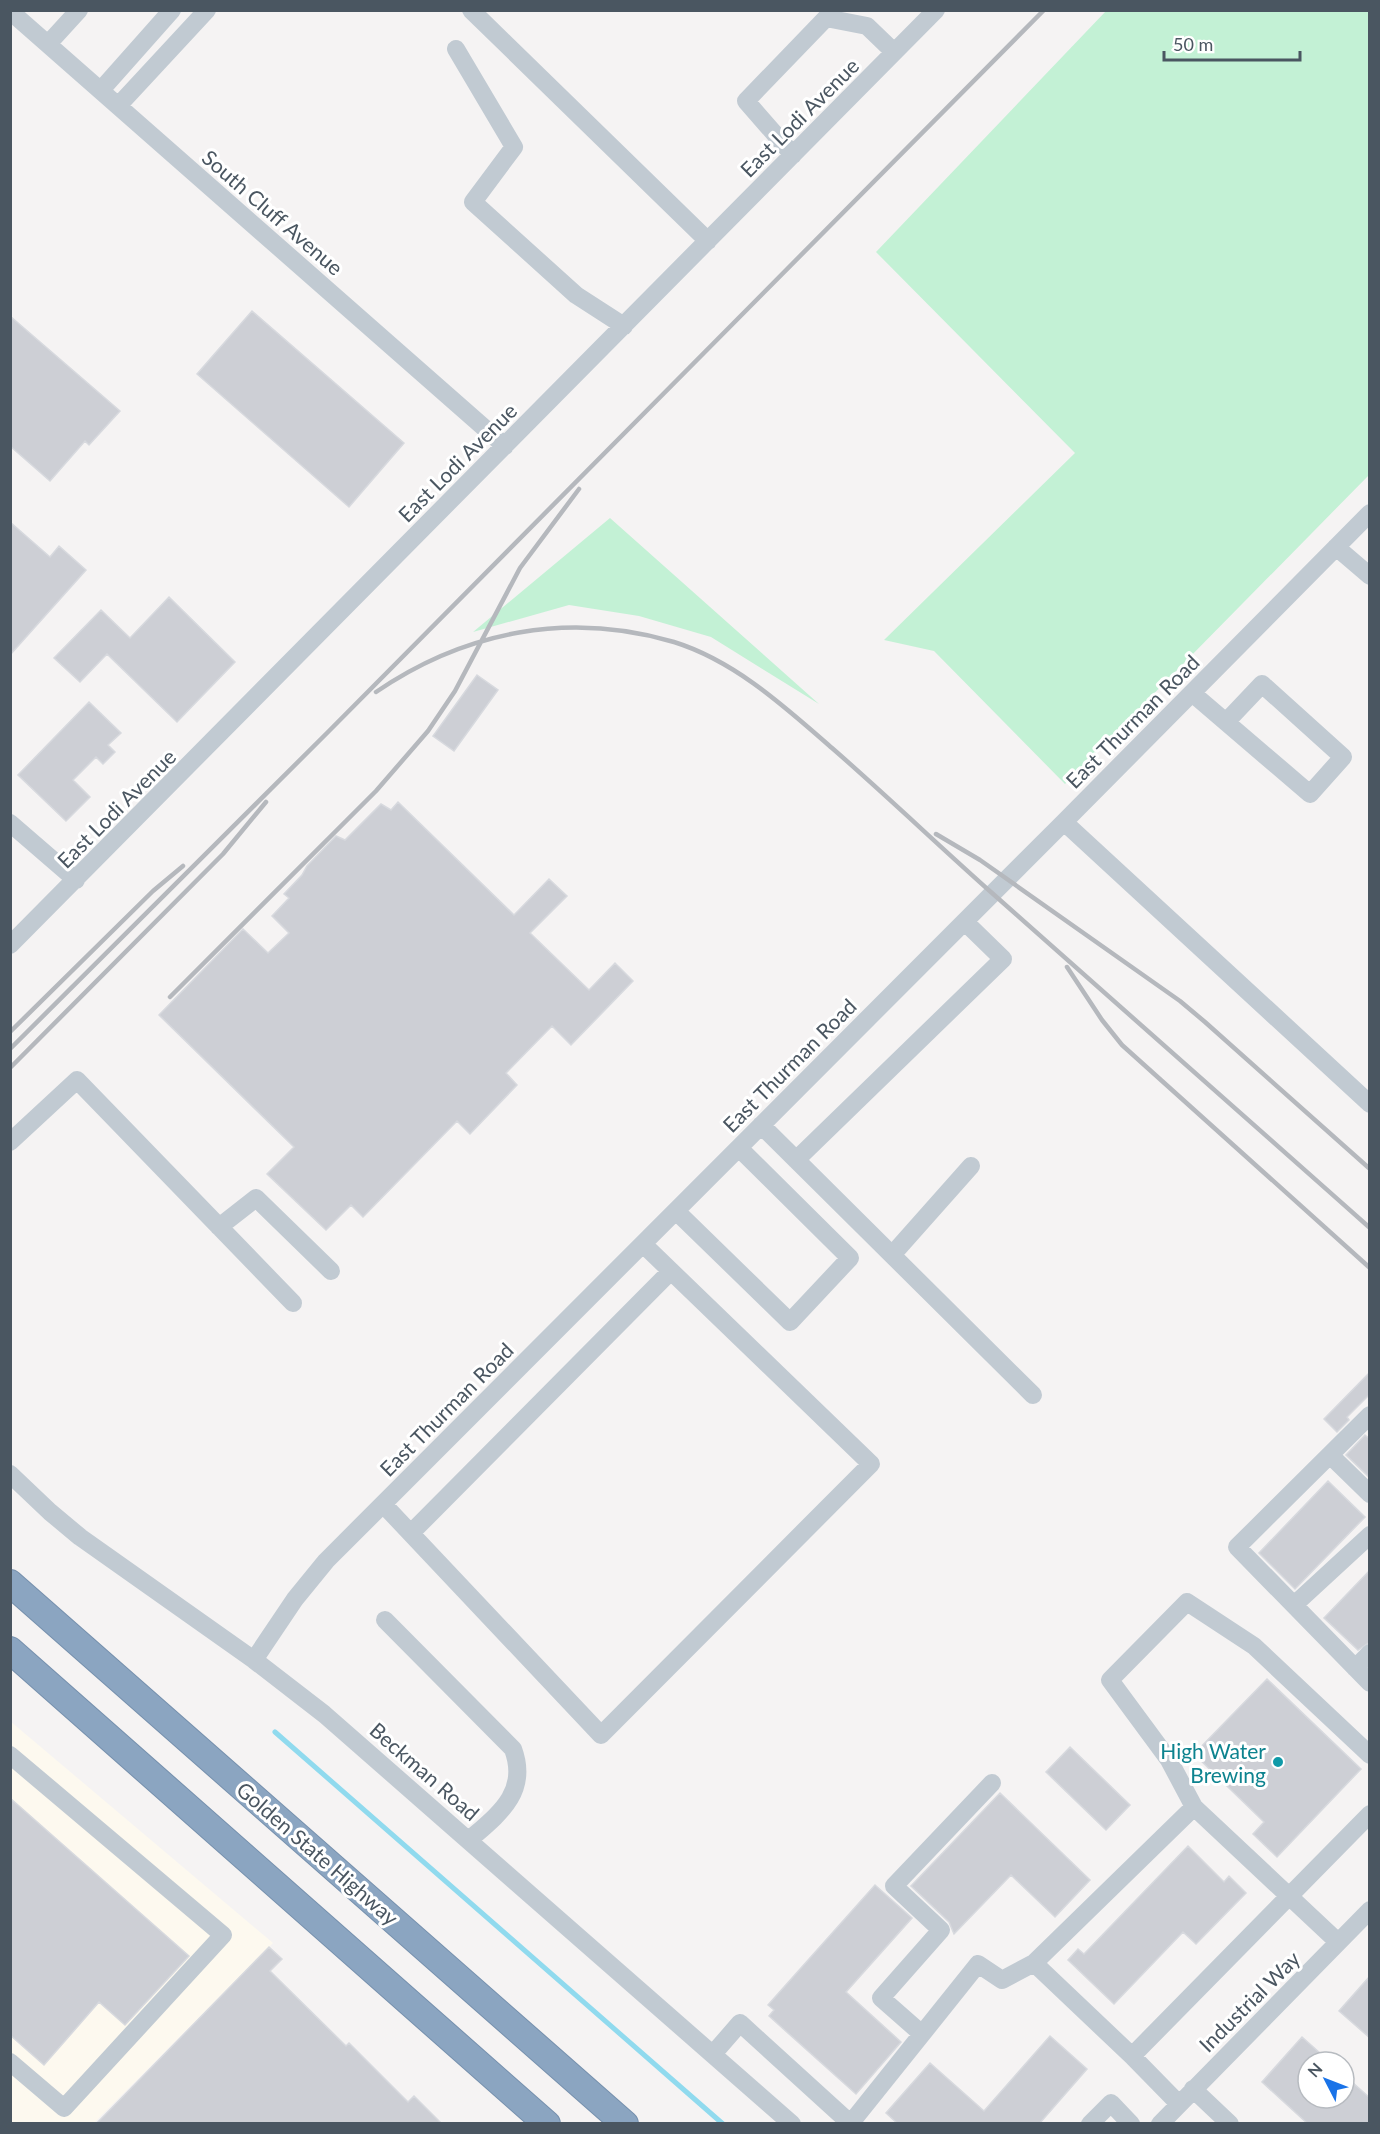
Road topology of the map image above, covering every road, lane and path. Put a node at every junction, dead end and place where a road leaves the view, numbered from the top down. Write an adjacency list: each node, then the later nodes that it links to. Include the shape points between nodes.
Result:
1 (79, 10): 8 (street)
2 (172, 10): 11 (street)
3 (207, 10): 12 (street)
4 (471, 10): 14 (street)
5 (936, 10): 10 (street, East Lodi Avenue)
6 (10, 11): 8 (street, South Cluff Avenue)
7 (822, 14): 10 (street, via 867,26); 13 (street, via 746,101)
8 (48, 44): 11 (street, South Cluff Avenue)
9 (456, 49): 15 (street, via 514,147 473,202 576,295)
10 (894, 52): 13 (street, East Lodi Avenue)
11 (101, 90): 12 (street, South Cluff Avenue)
12 (118, 106): 16 (street, South Cluff Avenue)
13 (793, 155): 14 (street, East Lodi Avenue)
14 (708, 241): 15 (street, East Lodi Avenue)
15 (624, 326): 16 (street, East Lodi Avenue)
16 (505, 446): 24 (street, East Lodi Avenue)
17 (1370, 513): 18 (street, East Thurman Road)
18 (1336, 547): 19 (street); 20 (street, East Thurman Road)
19 (1370, 576)
20 (1192, 693): 21 (street); 22 (street, East Thurman Road)
21 (1226, 722): 21 (street, via 1262,684 1343,757 1310,794)
22 (1064, 822): 25 (street, East Thurman Road); 27 (street)
23 (10, 824): 24 (street)
24 (76, 880): 26 (street, East Lodi Avenue)
25 (965, 922): 28 (street, East Thurman Road); 31 (street, via 1003,959)
26 (10, 945)
27 (1370, 1104)
28 (761, 1125): 30 (street, East Thurman Road); 31 (street)
29 (10, 1142): 34 (street, via 77,1080)
30 (739, 1148): 33 (street, East Thurman Road); 33 (street, via 850,1258 790,1322)
31 (796, 1160): 36 (street)
32 (971, 1166): 36 (street)
33 (676, 1211): 35 (street, East Thurman Road)
34 (219, 1227): 37 (street, via 256,1198); 39 (street)
35 (643, 1244): 38 (street); 45 (street, East Thurman Road)
36 (892, 1255): 40 (street)
37 (331, 1271)
38 (671, 1271): 46 (street); 46 (street, via 871,1464 863,1473 601,1735)
39 (293, 1303)
40 (1033, 1395)
41 (1368, 1420): 42 (street)
42 (1330, 1455): 44 (street); 49 (street, via 1237,1547)
43 (10, 1474): 53 (street, Beckman Road, via 80,1537)
44 (1370, 1494)
45 (383, 1504): 46 (street); 53 (street, East Thurman Road, via 314,1576)
46 (411, 1533)
47 (1370, 1535): 49 (street)
48 (10, 1583): 73 (highway, Golden State Highway)
49 (1294, 1605): 54 (street)
50 (385, 1620): 61 (street, via 513,1749 518,1762 519,1776 510,1802)
51 (10, 1650): 72 (highway)
52 (1370, 1653): 54 (street)
53 (254, 1660): 61 (street, Beckman Road, via 366,1749)
54 (1355, 1668): 55 (street)
55 (1370, 1683)
56 (10, 1755): 69 (street, via 223,1935 64,2108)
57 (1370, 1755): 59 (street, via 1254,1646 1187,1602 1110,1680 1169,1760)
58 (992, 1783): 66 (street, via 894,1886 941,1930 881,1998)
59 (1194, 1807): 62 (street); 65 (street)
60 (1370, 1814): 62 (street)
61 (469, 1840): 67 (street, Beckman Road)
62 (1290, 1896): 64 (street); 68 (street)
63 (1368, 1916): 64 (street, Industrial Way)
64 (1338, 1942): 70 (street, Industrial Way)
65 (1034, 1964): 66 (street, via 1002,1980 978,1964); 68 (street)
66 (922, 2034): 75 (street)
67 (713, 2054): 74 (street, Beckman Road); 75 (street, via 740,2023)
68 (1132, 2056): 71 (street)
69 (10, 2062)
70 (1193, 2089): 71 (street, Industrial Way); 79 (street)
71 (1179, 2104): 78 (street, Industrial Way)
72 (547, 2124)
73 (625, 2124)
74 (792, 2124)
75 (851, 2124)
76 (1090, 2124): 77 (street, via 1111,2103)
77 (1131, 2124)
78 (1160, 2124)
79 (1230, 2124)

